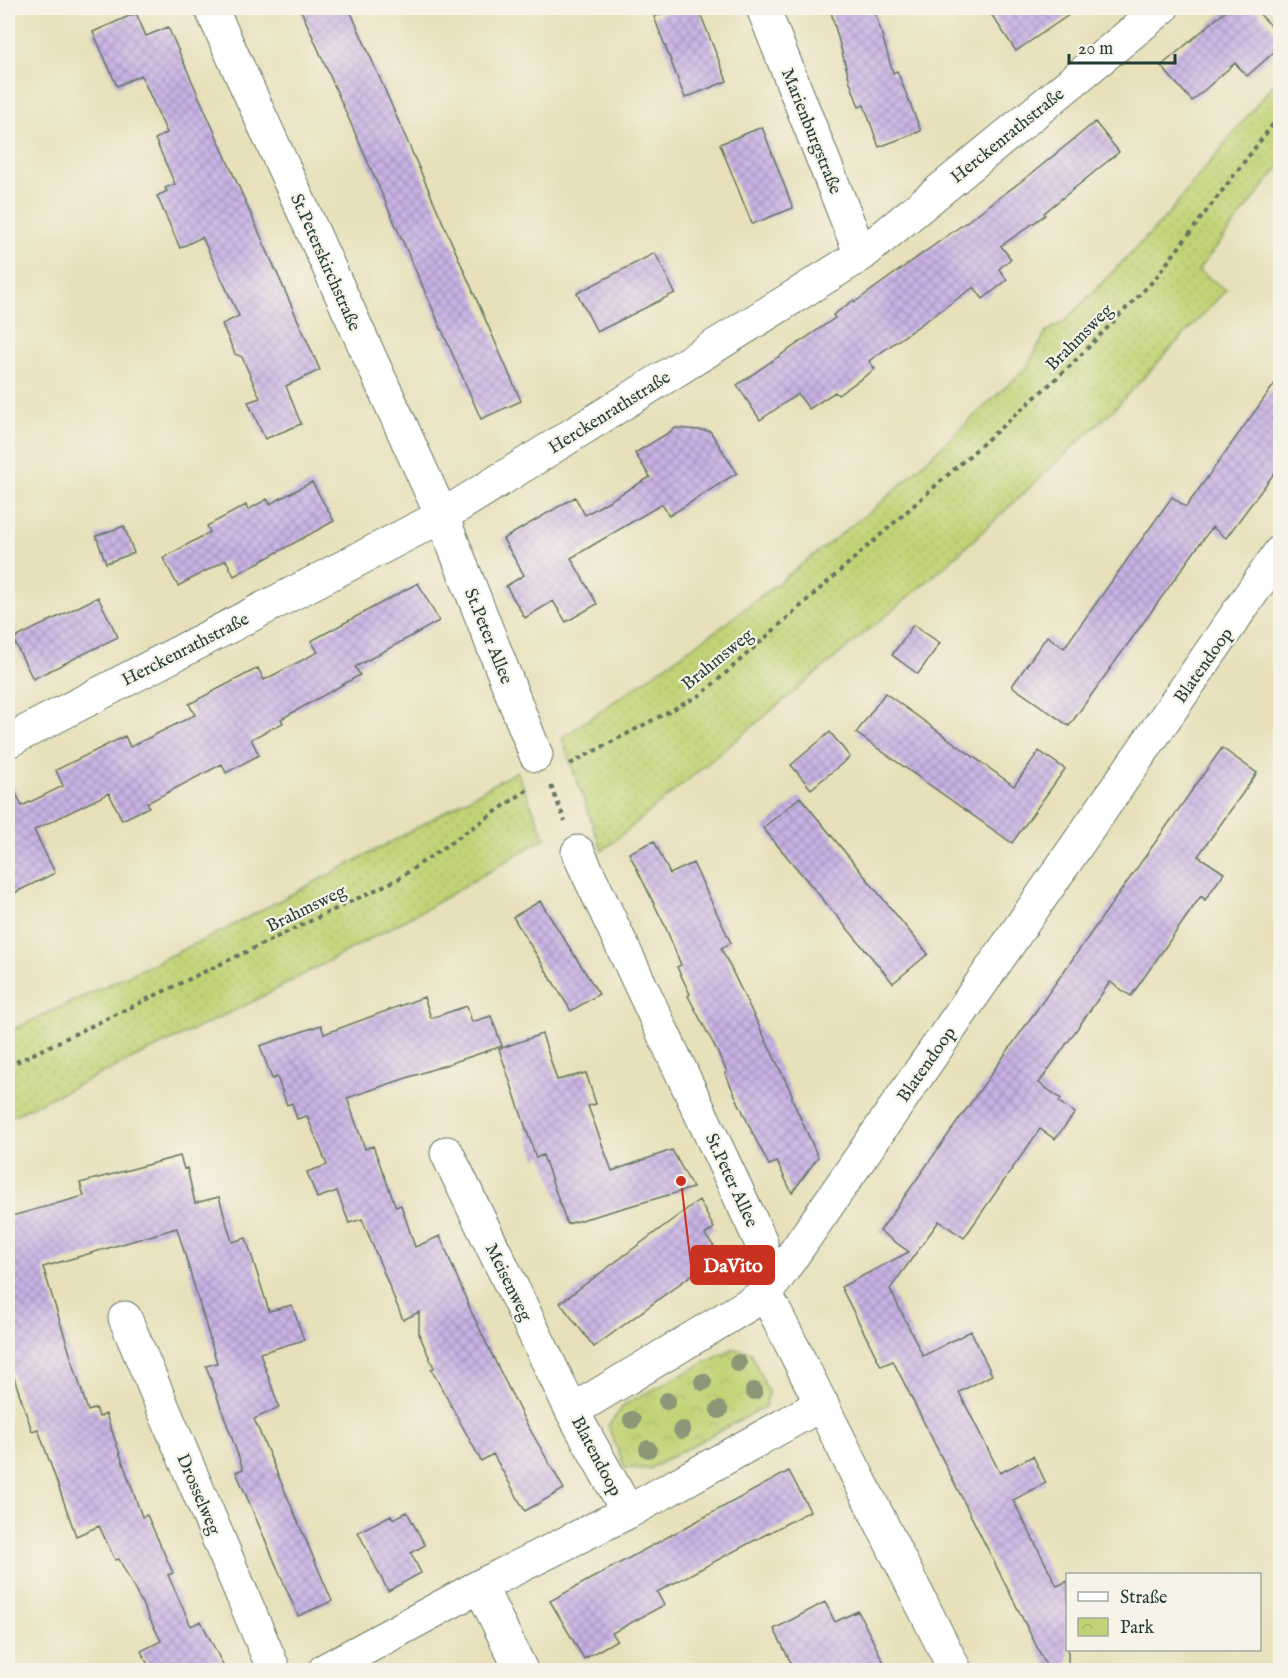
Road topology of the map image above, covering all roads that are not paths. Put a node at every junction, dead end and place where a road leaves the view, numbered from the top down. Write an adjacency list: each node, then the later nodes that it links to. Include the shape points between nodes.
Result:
1 (211, 8): 5 (street, St.Peterskirchstraße)
2 (764, 8): 4 (street, Marienburgstraße)
3 (1162, 8): 4 (street, Herckenrathstraße)
4 (861, 255): 5 (street, Herckenrathstraße)
5 (442, 516): 7 (street, Herckenrathstraße); 8 (street, St.Peter Allee)
6 (1281, 552): 11 (street, Blatendoop)
7 (8, 741)
8 (542, 766)
9 (579, 852): 11 (street, St.Peter Allee, via 761,1242)
10 (447, 1153): 14 (street, Meisenweg)
11 (766, 1294): 13 (street, St.Peter Allee); 14 (street, Blatendoop)
12 (125, 1318): 17 (street, Drosselweg)
13 (822, 1404): 15 (street, Blatendoop); 20 (street, St.Peter Allee)
14 (572, 1411): 15 (street, Blatendoop)
15 (627, 1512): 16 (street, Blatendoop)
16 (480, 1586): 18 (street, Blatendoop); 19 (street)
17 (274, 1671)
18 (325, 1671)
19 (521, 1671)
20 (955, 1671)

